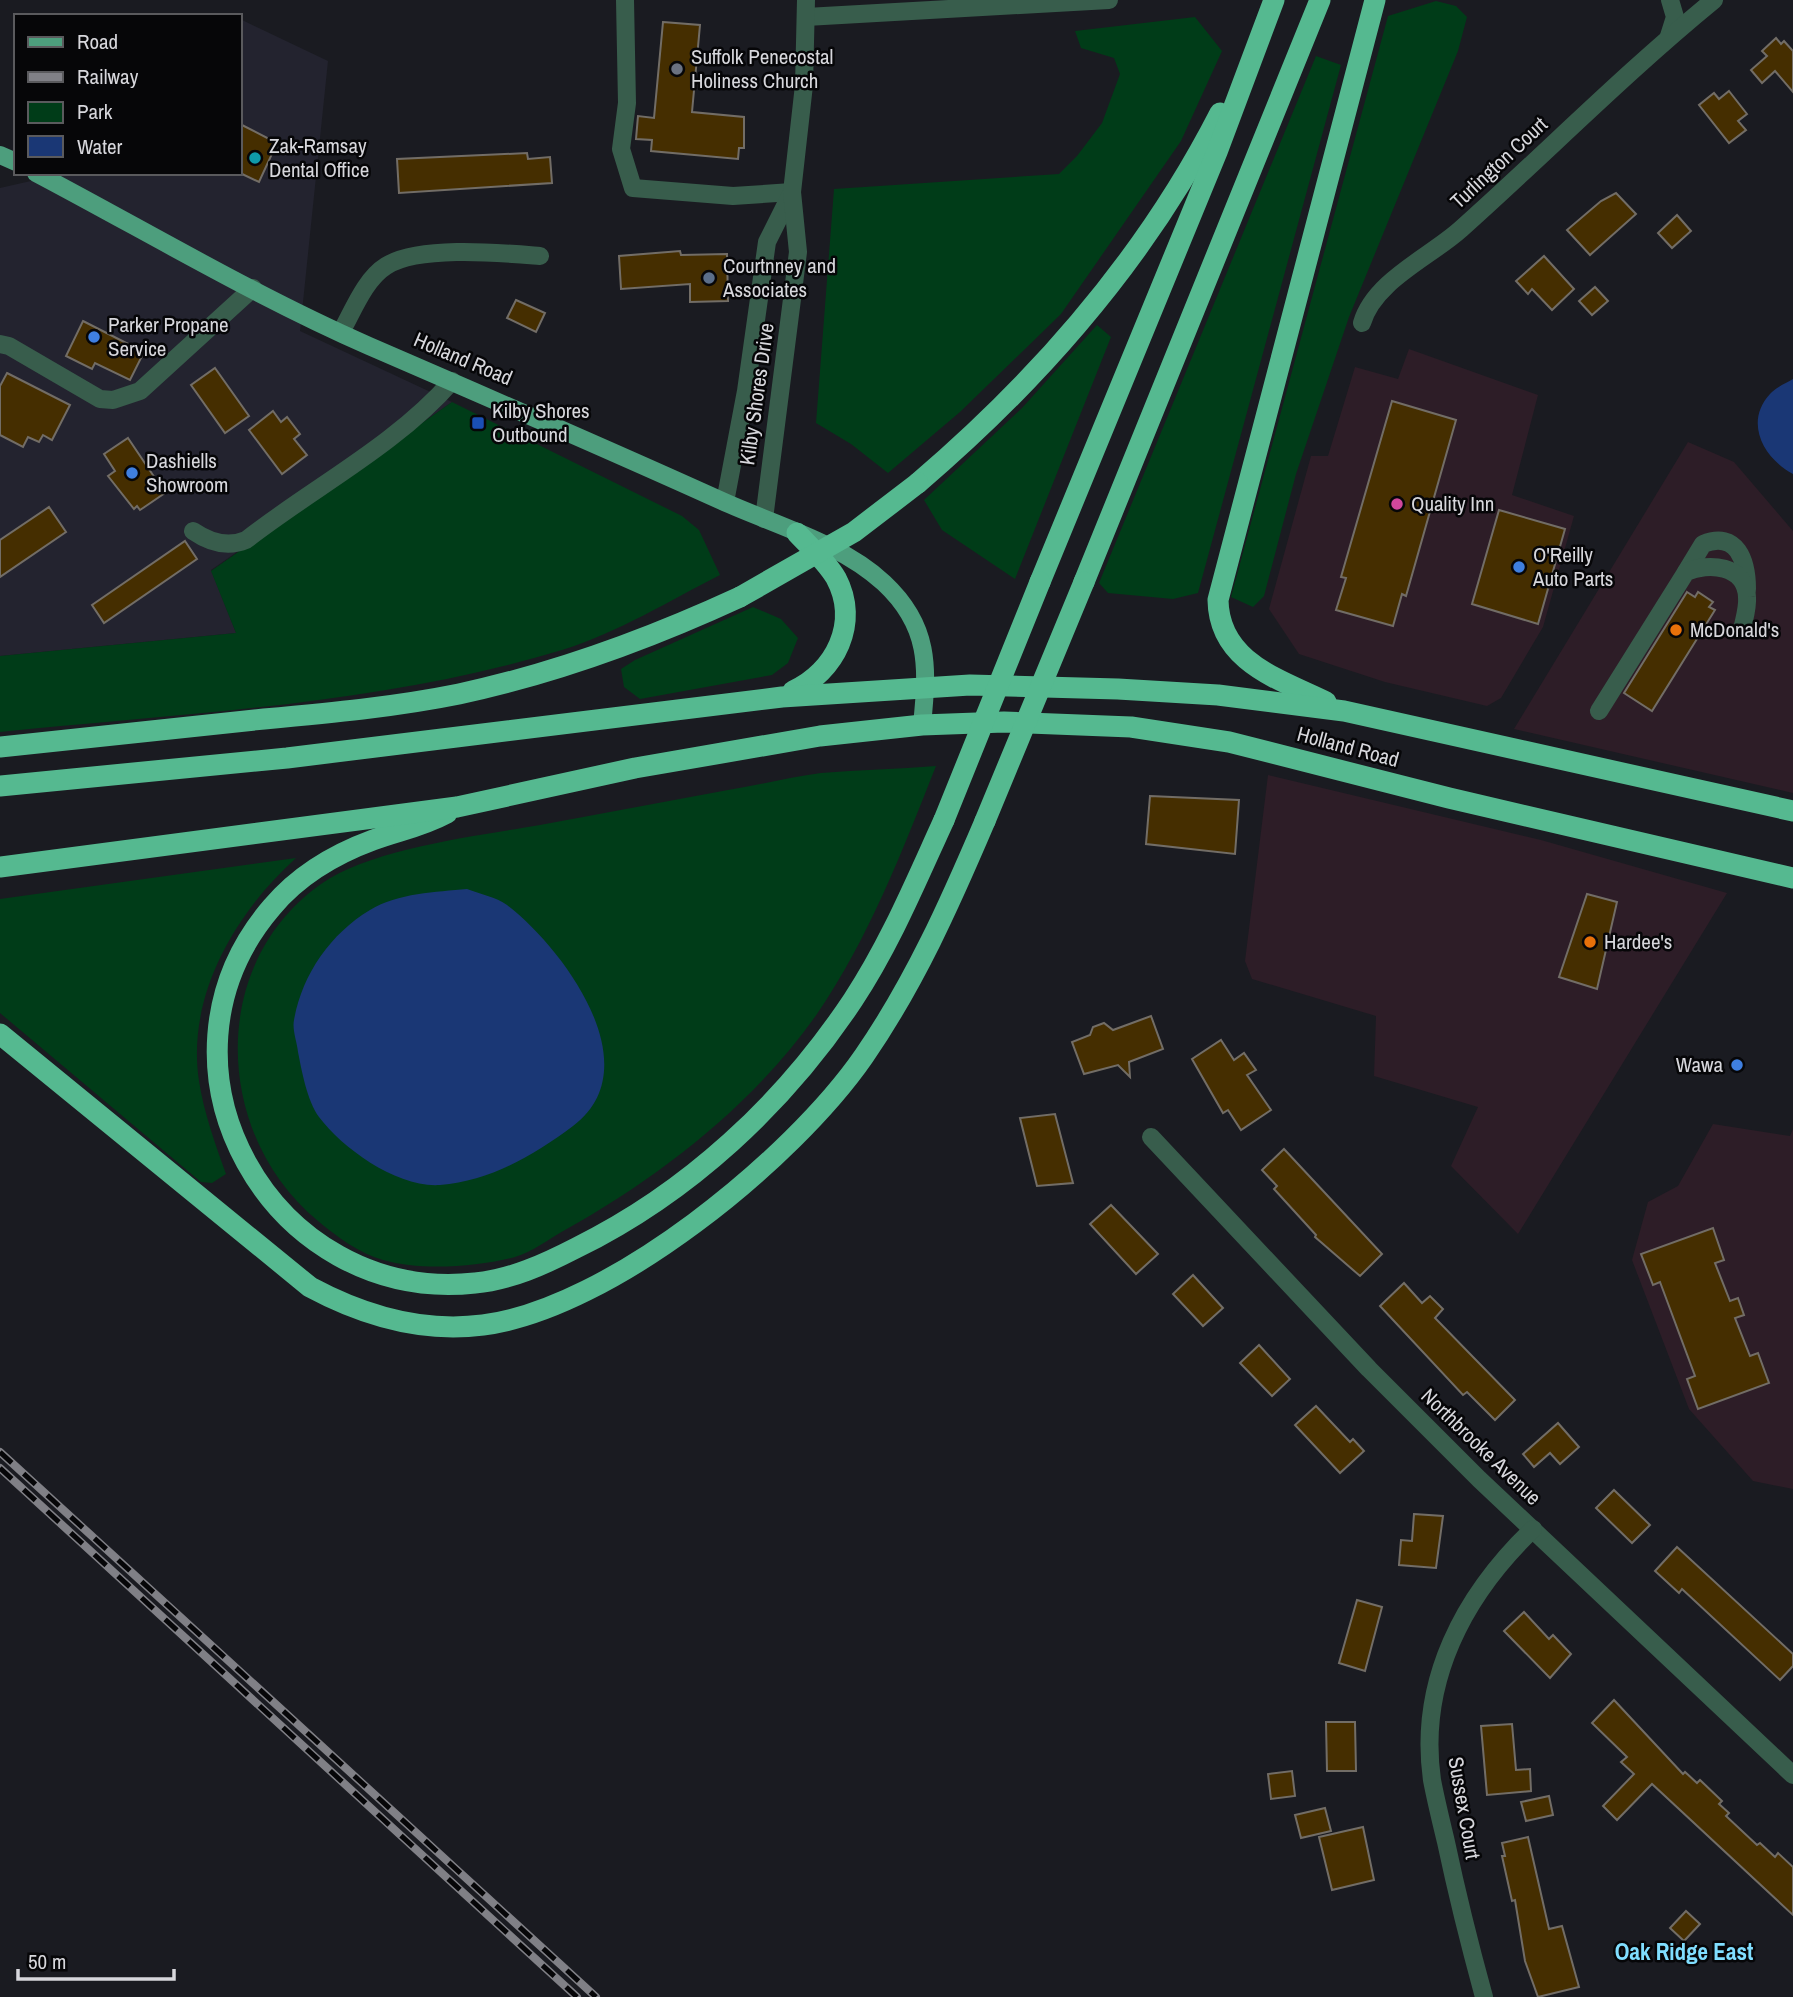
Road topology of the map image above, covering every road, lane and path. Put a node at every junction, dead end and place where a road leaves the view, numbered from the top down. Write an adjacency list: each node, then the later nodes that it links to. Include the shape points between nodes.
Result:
1 (625, 0): 12 (street, via 627,103 621,149 633,188 733,196)
2 (1109, 0): 8 (street)
3 (1274, 0): 10 (highway)
4 (1320, 0): 37 (highway, bridge, via 1084,582 924,959 863,1058 820,1111 716,1207 632,1265 518,1318 461,1326 404,1323 321,1293 262,1251)
5 (1375, 0): 28 (highway, via 1218,600 1222,630 1241,655 1271,676)
6 (1670, 0): 9 (street, via 1675,25)
7 (1714, 0): 9 (street, Turlington Court)
8 (806, 8): 12 (street, Kilby Shores Drive, via 804,85)
9 (1669, 37): 15 (street, Turlington Court, via 1458,232 1390,284 1366,309)
10 (1256, 43): 31 (highway, bridge, via 1172,200 1102,297 1039,372 967,441 853,532 740,597 610,652 459,694 393,706); 33 (highway, bridge, via 1217,152 944,820 892,932 852,1001 783,1090 685,1181 604,1234 555,1259 509,1277 443,1285 385,1276 344,1259 298,1228 272,1203 240,1156 225,1110 218,1062 219,1027 237,962 272,906 331,859 421,827)
11 (40, 175): 14 (main road, Holland Road)
12 (792, 192): 19 (street, Kilby Shores Drive, via 767,242); 20 (street, Kilby Shores Drive, via 798,252)
13 (540, 256): 16 (street, via 482,251 420,256 386,265 368,285)
14 (253, 288): 16 (main road, Holland Road); 17 (street, via 129,397 100,399)
15 (1362, 323)
16 (341, 332): 18 (main road, Holland Road)
17 (0, 344)
18 (453, 381): 19 (main road, Holland Road); 21 (street, via 404,428 246,540 218,543)
19 (725, 502): 20 (main road, Holland Road)
20 (764, 519): 22 (main road, Holland Road)
21 (193, 531)
22 (796, 533): 26 (main road, Holland Road, via 866,569 897,597 923,645); 27 (highway, via 837,581 844,626 838,653 827,667 809,684)
23 (1686, 572): 24 (street, via 1700,565 1718,566 1743,582); 24 (street, via 1703,544 1725,540 1743,556); 29 (street)
24 (1748, 596): 25 (street)
25 (1742, 631)
26 (926, 687): 27 (highway); 28 (highway, Holland Road, via 1118,689 1218,695); 30 (main road, Holland Road)
27 (782, 697): 32 (highway, via 287,758)
28 (1344, 711): 34 (highway, Holland Road)
29 (1599, 711)
30 (922, 725): 33 (highway, via 770,744); 36 (highway, Holland Road, via 1083,724 1196,735)
31 (0, 747)
32 (0, 786)
33 (457, 807): 35 (highway)
34 (1793, 811)
35 (0, 867)
36 (1793, 878)
37 (0, 1034)
38 (1151, 1137): 39 (street, Northbrooke Avenue, via 1369,1369)
39 (1533, 1529): 40 (street, Northbrooke Avenue); 41 (street, Sussex Court, via 1483,1583 1462,1616 1436,1682 1431,1720 1433,1780)
40 (1793, 1775)
41 (1484, 1997)

